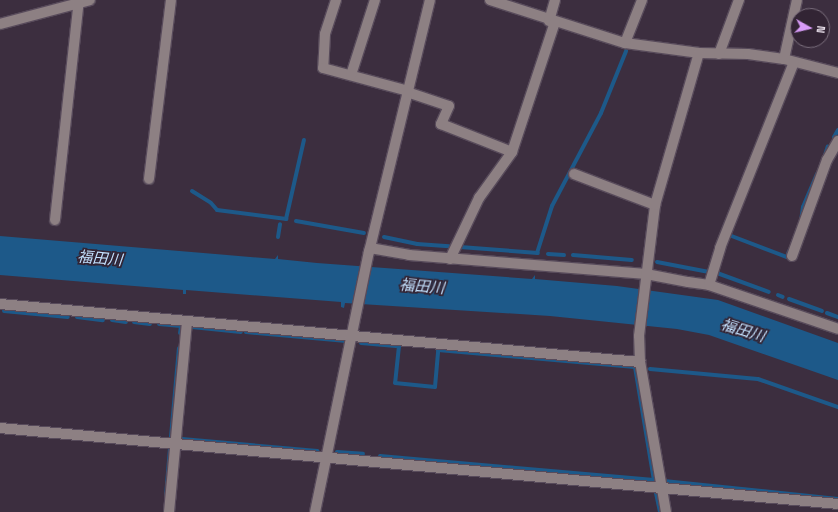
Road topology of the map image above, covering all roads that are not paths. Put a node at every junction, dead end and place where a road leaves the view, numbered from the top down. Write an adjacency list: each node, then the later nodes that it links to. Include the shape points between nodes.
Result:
1 (90, 0): 11 (street)
2 (171, 0): 24 (street)
3 (336, 0): 19 (street, via 325,34 324,68)
4 (375, 0): 19 (street)
5 (430, 0): 20 (street)
6 (492, 0): 12 (street)
7 (555, 0): 12 (street)
8 (642, 0): 14 (street)
9 (739, 0): 16 (street)
10 (797, 0): 17 (street)
11 (79, 2): 13 (street); 26 (street)
12 (552, 21): 14 (street); 22 (street)
13 (0, 24)
14 (626, 43): 15 (street)
15 (699, 53): 16 (street); 25 (street)
16 (719, 54): 17 (street, via 748,54)
17 (789, 60): 18 (street); 31 (street, via 720,248)
18 (838, 74)
19 (351, 75): 20 (street)
20 (408, 92): 22 (street, via 449,106 441,124); 27 (street)
21 (838, 141): 28 (street, via 816,187)
22 (512, 152): 29 (street, via 479,198)
23 (574, 174): 25 (street)
24 (149, 179)
25 (655, 204): 30 (street)
26 (55, 220)
27 (369, 252): 29 (street); 35 (street)
28 (792, 256)
29 (450, 259): 30 (street)
30 (645, 277): 31 (street); 36 (street, via 639,336)
31 (709, 285): 34 (street)
32 (0, 304): 33 (street)
33 (187, 322): 35 (street); 38 (street)
34 (838, 329)
35 (352, 337): 36 (street); 39 (street)
36 (640, 362): 40 (street)
37 (0, 428): 38 (street)
38 (176, 444): 39 (street); 42 (street)
39 (328, 457): 40 (street); 43 (street)
40 (661, 487): 41 (street); 44 (street)
41 (838, 504)
42 (170, 512)
43 (315, 512)
44 (666, 512)

